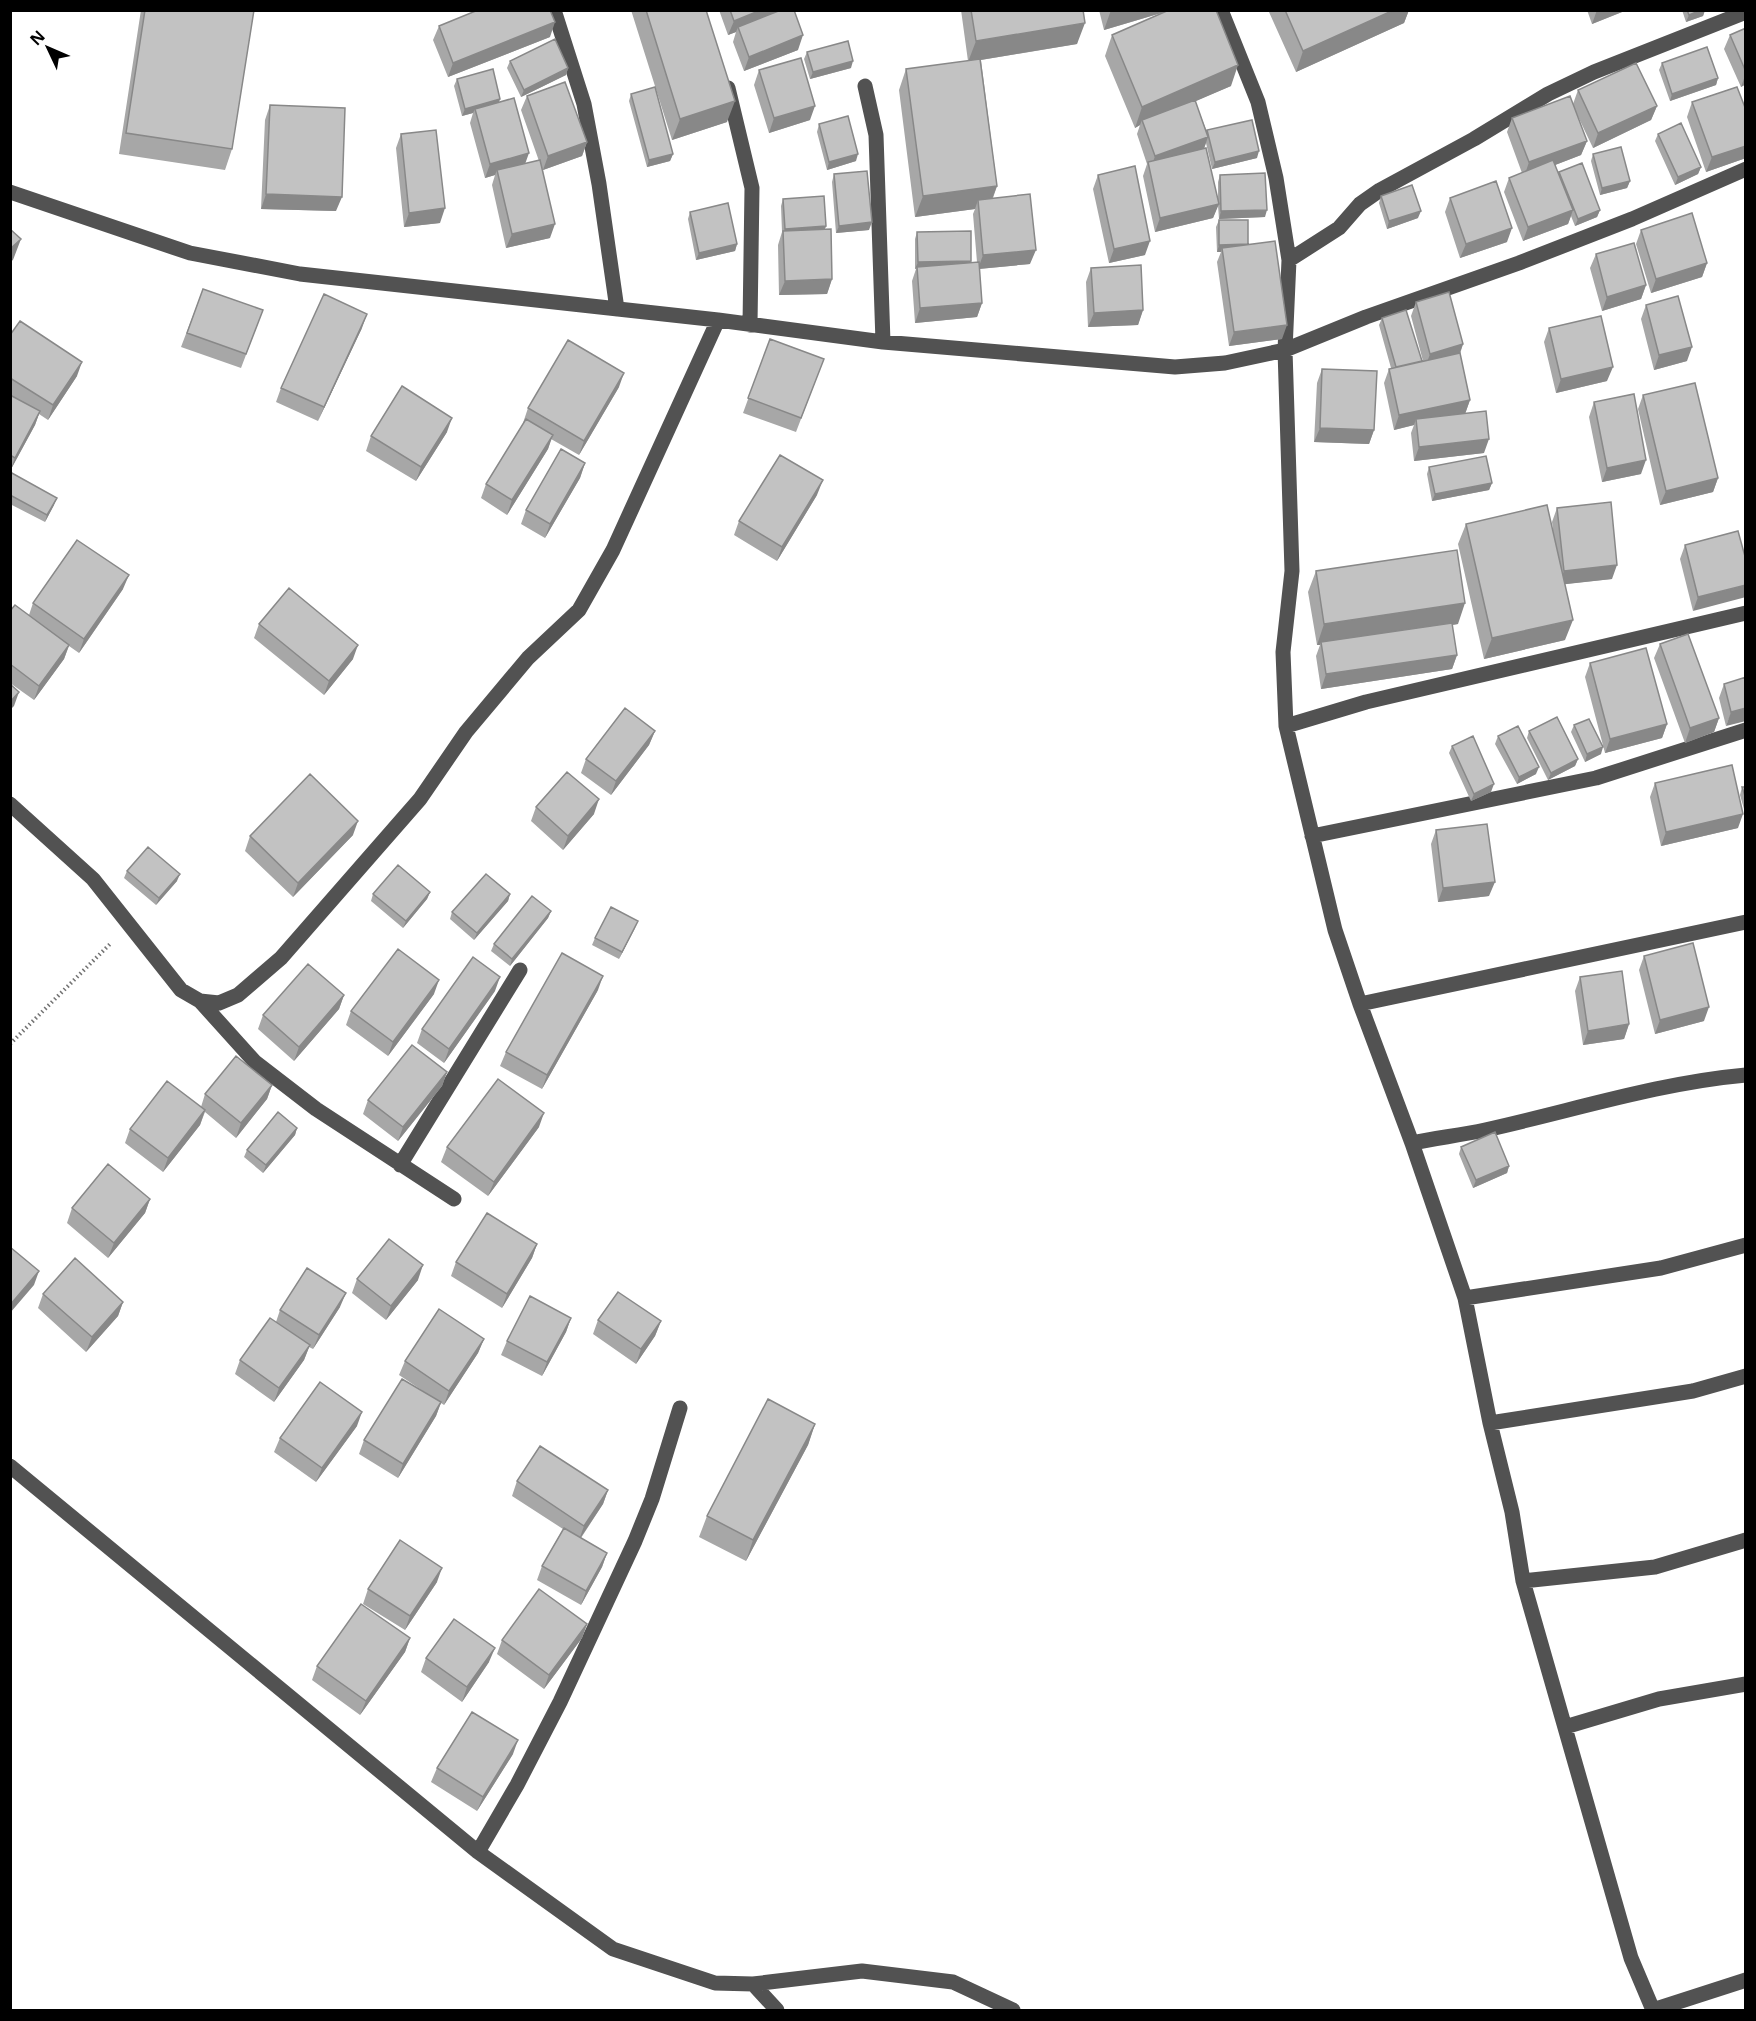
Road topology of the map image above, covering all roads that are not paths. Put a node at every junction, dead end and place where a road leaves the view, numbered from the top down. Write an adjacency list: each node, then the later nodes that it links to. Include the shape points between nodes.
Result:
1 (554, 10): 9 (street, via 584,104)
2 (1221, 10): 8 (street, via 1258,102 1276,178)
3 (1746, 12): 8 (street, via 1548,94 1380,190 1360,204 1339,228)
4 (723, 70): 11 (street, via 752,188)
5 (865, 87): 12 (street, via 876,135)
6 (1746, 170): 13 (street, via 1520,263 1366,317)
7 (10, 192): 9 (street, via 190,253 300,274)
8 (1289, 260): 13 (street)
9 (617, 309): 10 (street)
10 (718, 320): 11 (street); 21 (street, via 618,539 579,610 528,658 466,732 420,799 281,958 238,995 219,1003)
11 (750, 325): 12 (street)
12 (883, 342): 13 (street, via 1175,367 1225,363)
13 (1286, 350): 15 (street, via 1292,571 1283,652)
14 (1746, 613): 15 (street, via 1366,702)
15 (1286, 726): 18 (street)
16 (1746, 730): 18 (street, via 1596,778)
17 (10, 804): 21 (street, via 93,879 181,990)
18 (1312, 836): 22 (street, via 1335,930)
19 (1746, 922): 22 (street)
20 (520, 970): 25 (street)
21 (200, 1001): 25 (street, via 255,1062)
22 (1360, 1004): 24 (street)
23 (1746, 1075): 24 (street, via 1634,1093)
24 (1412, 1143): 28 (street)
25 (400, 1165): 26 (street)
26 (454, 1199)
27 (1746, 1245): 28 (street, via 1661,1268)
28 (1465, 1298): 31 (street)
29 (1746, 1376): 31 (street, via 1694,1390)
30 (680, 1408): 37 (street, via 636,1540 560,1702)
31 (1490, 1423): 34 (street, via 1512,1512)
32 (10, 1466): 37 (street)
33 (1746, 1540): 34 (street, via 1655,1567)
34 (1523, 1581): 36 (street)
35 (1746, 1684): 36 (street, via 1659,1699)
36 (1565, 1728): 42 (street, via 1632,1958)
37 (478, 1852): 39 (street, via 613,1949 715,1983)
38 (1746, 1980): 42 (street)
39 (753, 1984): 40 (street); 41 (street, via 862,1971 952,1982)
40 (777, 2010)
41 (1013, 2010)
42 (1653, 2010)

